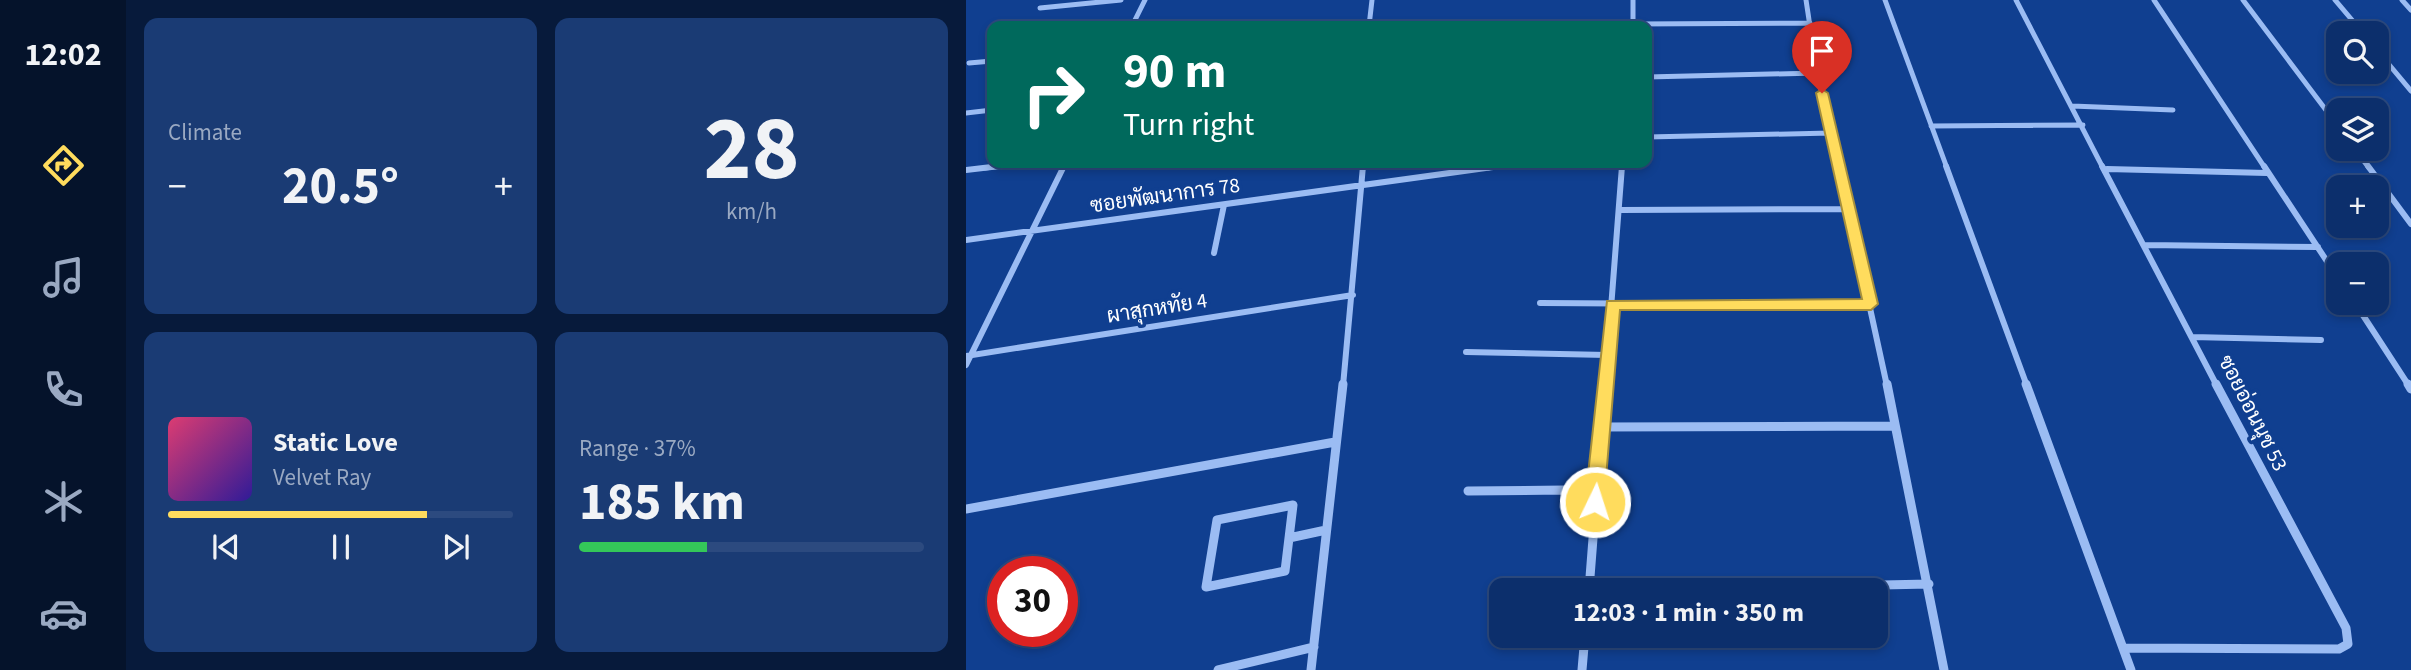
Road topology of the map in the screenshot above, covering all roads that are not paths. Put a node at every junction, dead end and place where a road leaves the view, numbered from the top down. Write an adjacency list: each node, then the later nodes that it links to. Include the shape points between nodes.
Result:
1 (1121, 0): 12 (street)
2 (1146, 0): 14 (street)
3 (1372, 0): 15 (street)
4 (1633, 0): 16 (street)
5 (1806, 0): 18 (street)
6 (1885, 0): 32 (street)
7 (2017, 0): 26 (street, ซอยอ่อนนุช 53)
8 (2154, 0): 43 (street)
9 (2243, 0): 28 (street)
10 (2335, 0): 17 (street)
11 (2402, 0): 13 (street)
12 (1040, 8)
13 (2411, 10)
14 (1135, 21)
15 (1370, 21)
16 (1633, 21)
17 (2353, 21)
18 (1810, 23): 19 (street); 23 (street)
19 (1652, 25)
20 (987, 61): 21 (street)
21 (969, 63)
22 (2389, 65): 25 (street)
23 (1817, 73): 24 (street); 33 (street)
24 (1652, 77)
25 (2411, 90)
26 (2072, 106): 27 (street); 31 (street, ซอยอ่อนนุช 53)
27 (2173, 110)
28 (2326, 110)
29 (987, 111): 30 (street)
30 (966, 113)
31 (2083, 125): 32 (street); 41 (street, ซอยอ่อนนุช 53)
32 (1931, 126): 80 (street)
33 (1830, 133): 34 (street); 46 (street)
34 (1652, 137)
35 (2364, 161): 48 (street)
36 (987, 168): 42 (street)
37 (1063, 168): 49 (street)
38 (1363, 168): 44 (street)
39 (1486, 168): 44 (street, ซอยพัฒนาการ 78)
40 (1622, 168): 47 (street)
41 (2107, 169): 43 (street); 51 (street, ซอยอ่อนนุช 53)
42 (966, 170)
43 (2267, 173): 52 (street)
44 (1361, 185): 45 (street, ซอยพัฒนาการ 78); 55 (street)
45 (1224, 205): 49 (street, ซอยพัฒนาการ 78); 53 (street)
46 (1849, 209): 47 (street); 57 (street)
47 (1620, 210): 58 (street)
48 (2411, 223)
49 (1031, 232): 50 (street, ซอยพัฒนาการ 78); 63 (street)
50 (966, 240)
51 (2146, 245): 52 (street); 60 (street, ซอยอ่อนนุช 53)
52 (2318, 247): 54 (street)
53 (1214, 253)
54 (2326, 259)
55 (1353, 295): 63 (street, ผาสุกหทัย 4); 69 (street)
56 (1540, 303): 58 (street)
57 (1871, 304): 58 (street); 67 (street)
58 (1613, 305): 64 (street)
59 (2363, 315): 66 (street)
60 (2192, 337): 61 (street); 80 (street, ซอยอ่อนนุช 53, via 2349,640 2339,649)
61 (2321, 340)
62 (1466, 352): 64 (street)
63 (969, 355): 65 (street)
64 (1607, 355): 68 (street)
65 (966, 365)
66 (2411, 389)
67 (1895, 426): 68 (street); 76 (street)
68 (1600, 427): 71 (street)
69 (1335, 442): 72 (street); 73 (street)
70 (1468, 491): 71 (street, via 1564,490)
71 (1595, 502): 75 (street)
72 (966, 509)
73 (1326, 530): 74 (street); 78 (street)
74 (1289, 538): 74 (street, via 1285,571 1206,587 1217,520 1293,505)
75 (1590, 578)
76 (1928, 584): 77 (street); 84 (street)
77 (1888, 585)
78 (1314, 647): 81 (street); 82 (street)
79 (1584, 648): 83 (street)
80 (2123, 648): 85 (street)
81 (1218, 670)
82 (1311, 670)
83 (1582, 670)
84 (1944, 670)
85 (2132, 670)

